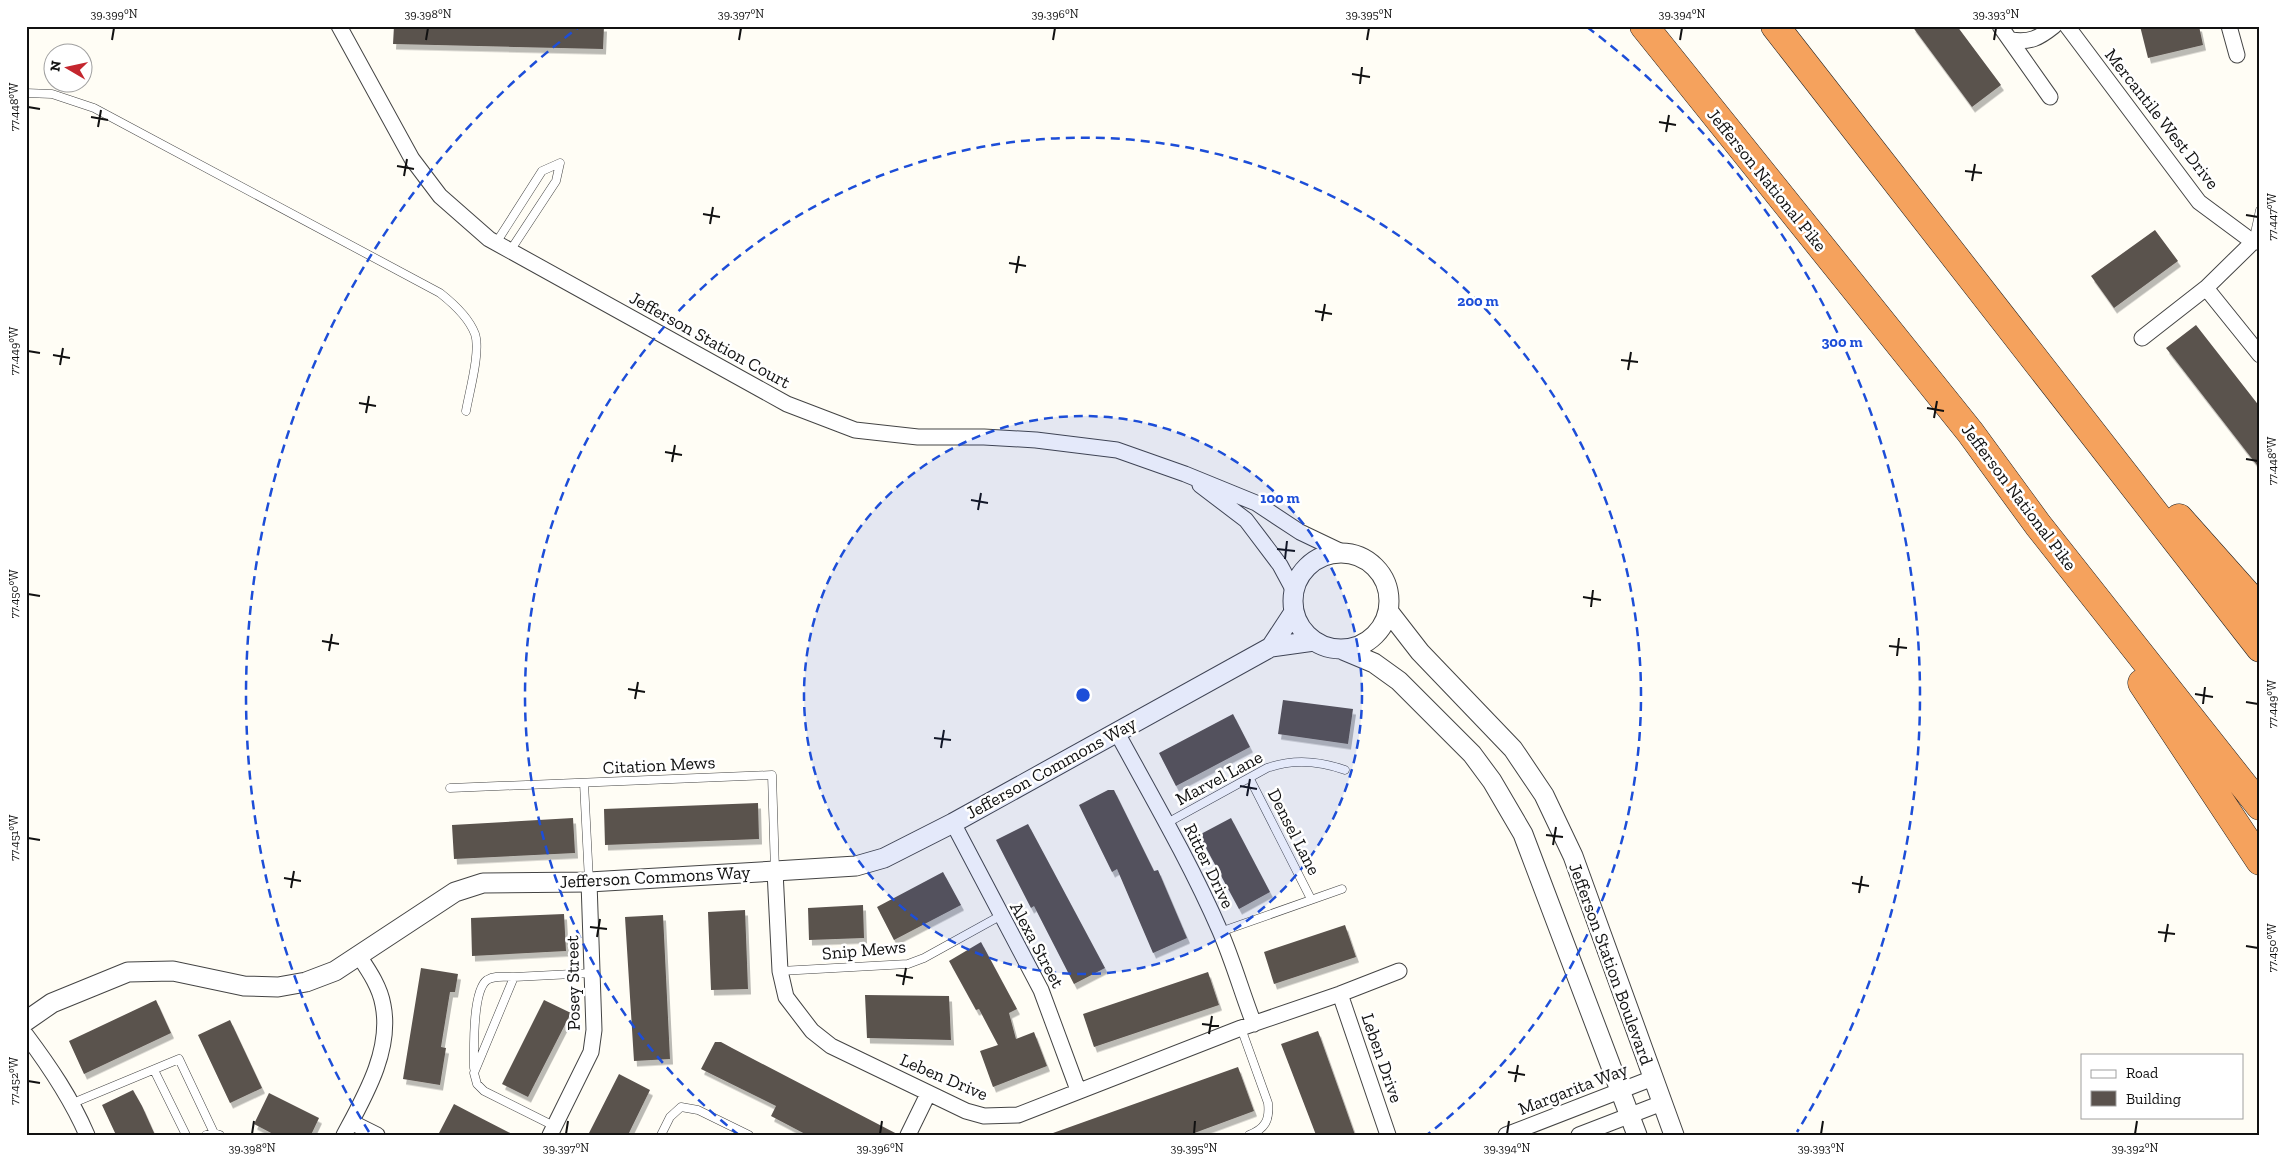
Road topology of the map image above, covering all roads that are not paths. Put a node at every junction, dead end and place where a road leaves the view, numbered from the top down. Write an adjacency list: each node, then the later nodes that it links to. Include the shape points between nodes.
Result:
1 (339, 26): 14 (street, Jefferson Station Court, via 412,159 440,196)
2 (1644, 26): 22 (highway, Jefferson National Pike, via 1970,432)
3 (1775, 26): 17 (highway)
4 (2000, 26): 8 (street)
5 (2054, 26): 8 (street, via 2037,39)
6 (2067, 26): 13 (street, Mercantile West Drive, via 2199,202)
7 (2229, 26): 9 (street)
8 (2010, 40): 11 (street)
9 (2237, 54)
10 (26, 93): 20 (lane, via 52,94 94,108 440,293 464,316 476,336)
11 (2050, 97)
12 (2260, 210): 13 (lane)
13 (2256, 242): 16 (street)
14 (496, 243): 15 (street, Jefferson Station Court); 15 (lane, via 542,171 560,163 556,181)
15 (510, 251): 21 (street, Jefferson Station Court, via 787,404 855,430 918,437 1036,440 1117,450)
16 (2206, 288): 18 (street); 19 (street)
17 (2001, 318): 25 (highway); 30 (highway)
18 (2142, 338)
19 (2260, 354)
20 (466, 411)
21 (1185, 474): 23 (street, Jefferson Station Court, via 1256,502 1300,532); 24 (street, Jefferson Station Court, via 1246,520 1280,565)
22 (2038, 525): 37 (highway, Jefferson National Pike); 40 (highway)
23 (1344, 552): 24 (street, via 1330,554 1307,567); 27 (street, via 1361,557 1382,574 1388,587)
24 (1294, 591): 26 (street)
25 (2260, 609)
26 (1294, 612): 28 (street, via 1305,633); 29 (street, Jefferson Commons Way)
27 (1389, 612): 31 (street, via 1383,627 1372,639 1358,647); 58 (street, Jefferson Station Boulevard, via 1420,652 1513,749 1544,795 1573,856)
28 (1314, 641): 29 (street, Jefferson Commons Way); 31 (street, via 1328,648)
29 (1270, 647): 32 (street, Jefferson Commons Way)
30 (2260, 648)
31 (1343, 650): 60 (street, Jefferson Station Boulevard, via 1374,663 1399,681 1472,754 1492,781 1523,834)
32 (1116, 731): 38 (street, Jefferson Commons Way); 39 (street, Ritter Drive)
33 (1345, 770): 34 (lane, Marvel Lane, via 1332,765 1283,762)
34 (1250, 779): 39 (lane, Marvel Lane); 44 (lane, Densel Lane)
35 (584, 783): 36 (lane, Citation Mews); 41 (lane, Citation Mews, via 772,775); 42 (lane)
36 (450, 788)
37 (2260, 806)
38 (953, 823): 41 (street, Jefferson Commons Way, via 884,858 856,866); 45 (street, Alexa Street)
39 (1167, 823): 46 (street, Ritter Drive)
40 (2260, 861)
41 (776, 871): 42 (street, Jefferson Commons Way); 48 (street, Leben Drive)
42 (589, 882): 47 (street, Jefferson Commons Way, via 483,883 455,892); 50 (street, Posey Street)
43 (1342, 889): 44 (lane)
44 (1311, 899): 46 (lane)
45 (1000, 916): 48 (lane, Snip Mews, via 908,964); 59 (street, Alexa Street, via 1046,1002)
46 (1220, 932): 54 (street, Ritter Drive)
47 (360, 956): 53 (street, Jefferson Commons Way, via 335,971 306,982 278,987 244,986 173,971 128,972 52,1003); 65 (street, via 383,1004 383,1041 374,1076)
48 (780, 971): 61 (street, Leben Drive, via 786,997 812,1032 831,1046)
49 (1399, 971): 52 (street, Leben Drive)
50 (592, 973): 51 (lane); 66 (street, Posey Street, via 594,1030 591,1052)
51 (514, 977): 57 (lane); 57 (lane, via 493,977 485,982 479,996 474,1032)
52 (1340, 994): 54 (street, Leben Drive); 75 (street, Leben Drive)
53 (26, 1021)
54 (1247, 1026): 59 (street, Leben Drive); 74 (lane, via 1269,1114 1266,1124)
55 (26, 1035): 62 (street)
56 (154, 1070): 62 (lane); 67 (lane, via 179,1058); 69 (lane)
57 (474, 1073): 66 (lane, via 484,1092)
58 (1653, 1078): 60 (street, Margarita Way); 63 (street, Jefferson Station Boulevard)
59 (1078, 1090): 61 (street, Leben Drive, via 1018,1115 1006,1116 984,1116 966,1111)
60 (1620, 1092): 64 (street, Jefferson Station Boulevard); 76 (street, Margarita Way)
61 (928, 1094): 73 (street)
62 (73, 1103): 68 (street)
63 (1662, 1103): 64 (street); 79 (street, Jefferson Station Boulevard)
64 (1630, 1116): 77 (street); 78 (street, Jefferson Station Boulevard)
65 (348, 1128): 70 (street)
66 (552, 1130)
67 (213, 1134)
68 (87, 1135)
69 (186, 1135)
70 (377, 1135)
71 (661, 1135): 72 (lane, via 675,1111 690,1107)
72 (749, 1135)
73 (908, 1135)
74 (1249, 1135)
75 (1388, 1135)
76 (1506, 1135)
77 (1579, 1135)
78 (1637, 1135)
79 (1674, 1135)

